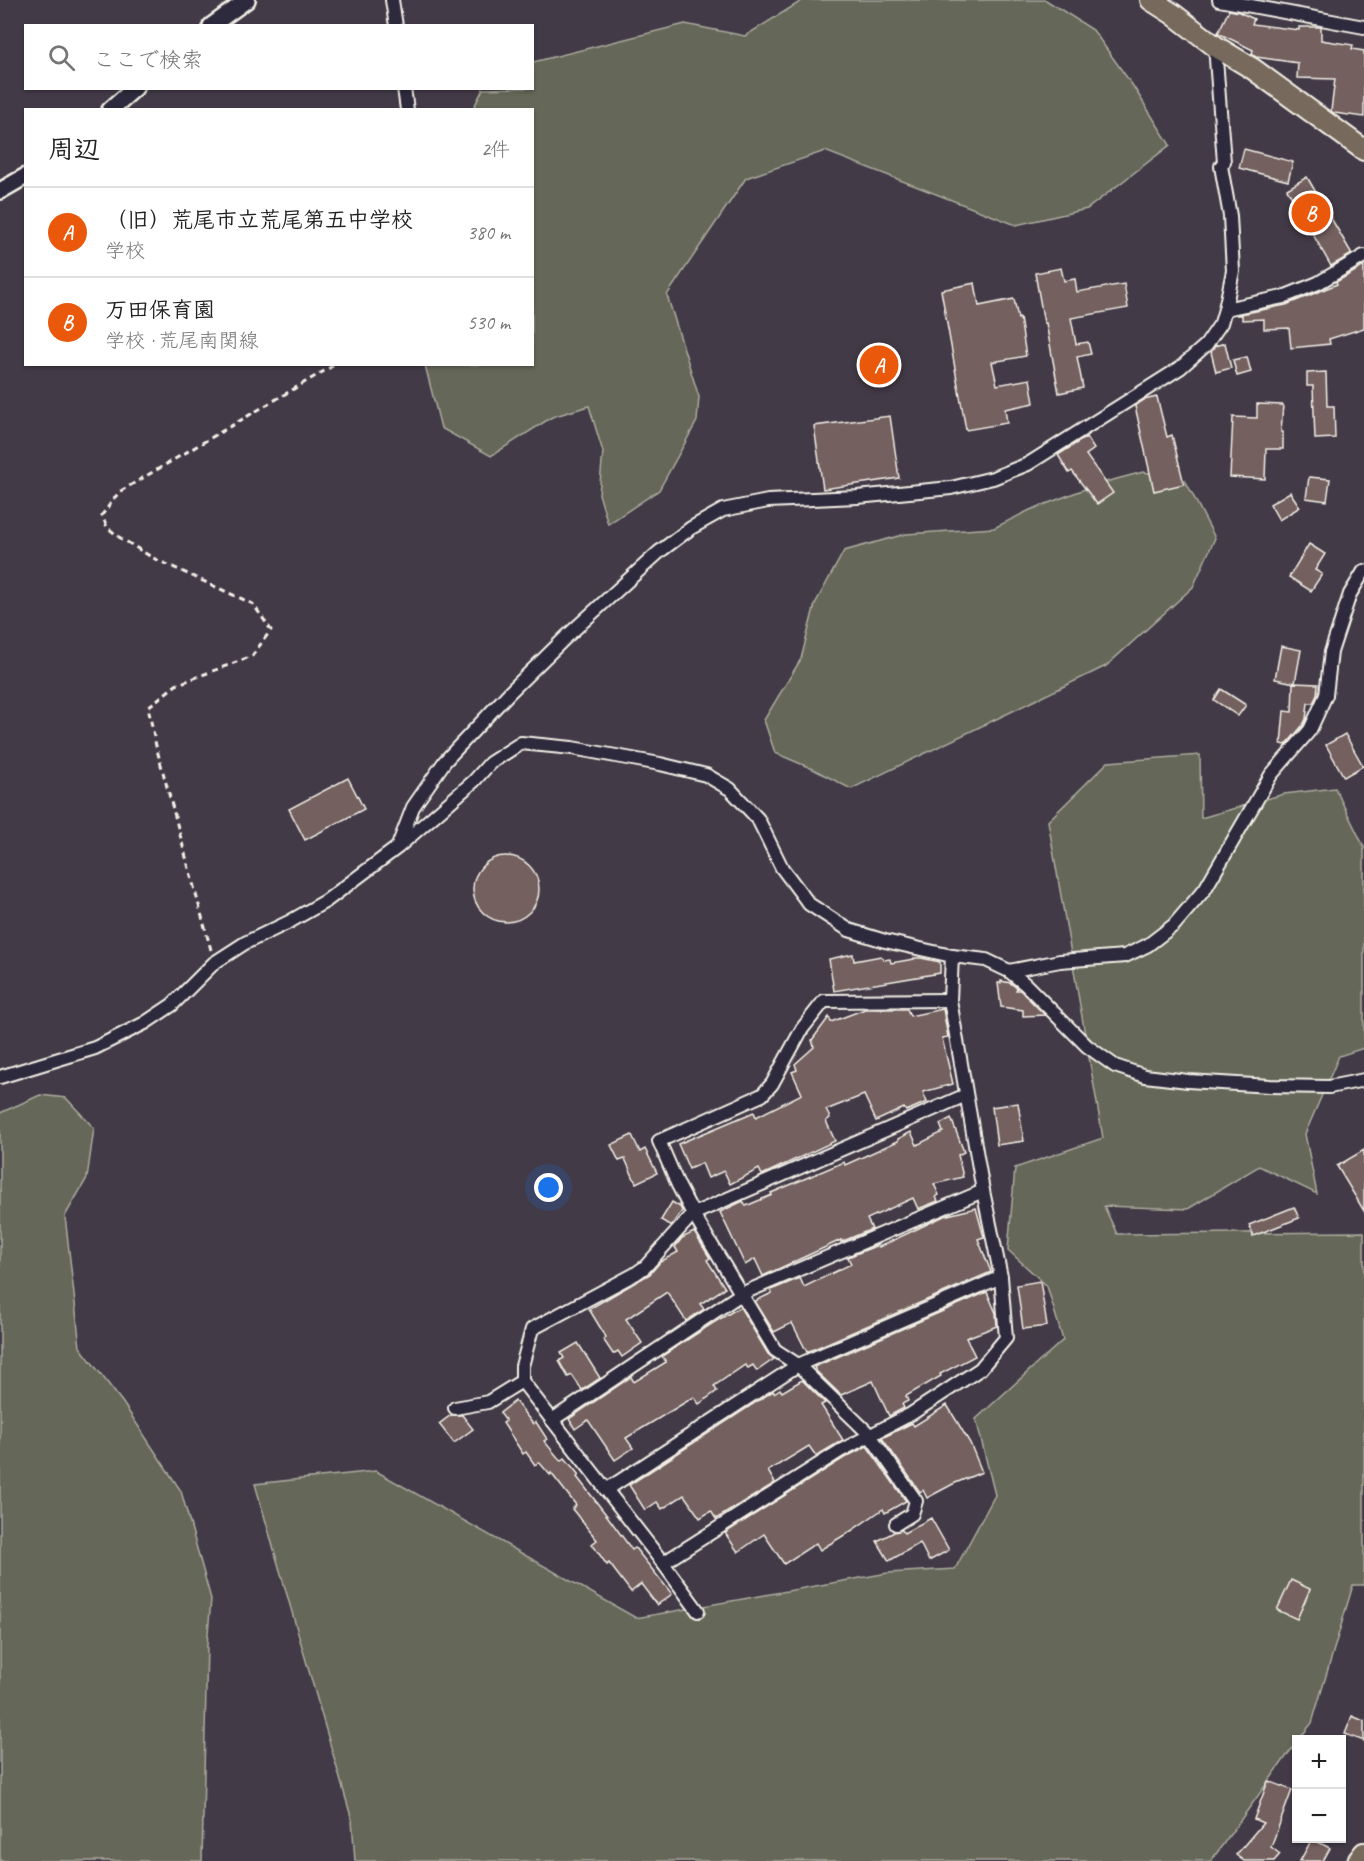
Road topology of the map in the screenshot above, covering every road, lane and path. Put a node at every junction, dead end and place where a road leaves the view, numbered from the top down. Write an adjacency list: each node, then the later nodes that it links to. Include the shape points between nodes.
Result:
1 (248, 0): 6 (street)
2 (392, 0): 7 (street)
3 (1151, 0): 5 (main road)
4 (1219, 0): 8 (street)
5 (1174, 7): 9 (main road)
6 (214, 24)
7 (396, 24)
8 (1364, 27)
9 (1215, 46): 14 (main road); 18 (street, via 1224,162 1221,166 1230,216 1233,271)
10 (133, 90): 12 (street)
11 (404, 90): 13 (street)
12 (112, 108)
13 (407, 108)
14 (1364, 150)
15 (24, 177): 16 (street)
16 (0, 191)
17 (1364, 256): 18 (street, via 1318,283 1283,297)
18 (1225, 309): 21 (street, via 1206,345 1180,368 1028,464 951,488 757,503 723,510 691,528 565,638 445,761 413,807)
19 (333, 366): 23 (path, via 118,492 102,515 107,527 153,558 253,604 272,630 252,657 176,685 148,707)
20 (1364, 571): 24 (street, via 1350,594 1331,652 1326,695 1310,729 1271,775 1205,889 1174,925 1148,945 1125,956 1060,961)
21 (398, 847): 22 (street, via 490,763 521,743 660,764 706,775 730,789 758,819 782,868 809,904 849,930); 23 (street, via 326,901)
22 (952, 956): 24 (street, via 986,960); 25 (street)
23 (214, 963): 26 (street, via 172,1005 145,1023 95,1048)
24 (1009, 971): 27 (street, via 1087,1046 1115,1066 1145,1076 1270,1086 1329,1087)
25 (950, 1000): 28 (street); 30 (street, via 825,1001 802,1029 762,1095 659,1141)
26 (0, 1077)
27 (1364, 1080)
28 (966, 1095): 29 (street); 30 (street)
29 (983, 1191): 31 (street); 32 (street)
30 (693, 1214): 32 (street); 34 (street, via 645,1267 532,1329)
31 (1000, 1277): 33 (street); 37 (street, via 1006,1338 980,1369 911,1413)
32 (741, 1294): 33 (street, via 775,1350); 36 (street)
33 (798, 1365): 37 (street); 38 (street)
34 (522, 1381): 35 (street, via 488,1402); 36 (street)
35 (455, 1408)
36 (552, 1420): 38 (street)
37 (869, 1434): 39 (street, via 916,1501 912,1514); 40 (street)
38 (606, 1490): 40 (street)
39 (896, 1524)
40 (663, 1563): 41 (street)
41 (698, 1611)
42 (1364, 1853): 43 (main road)
43 (1358, 1861)

